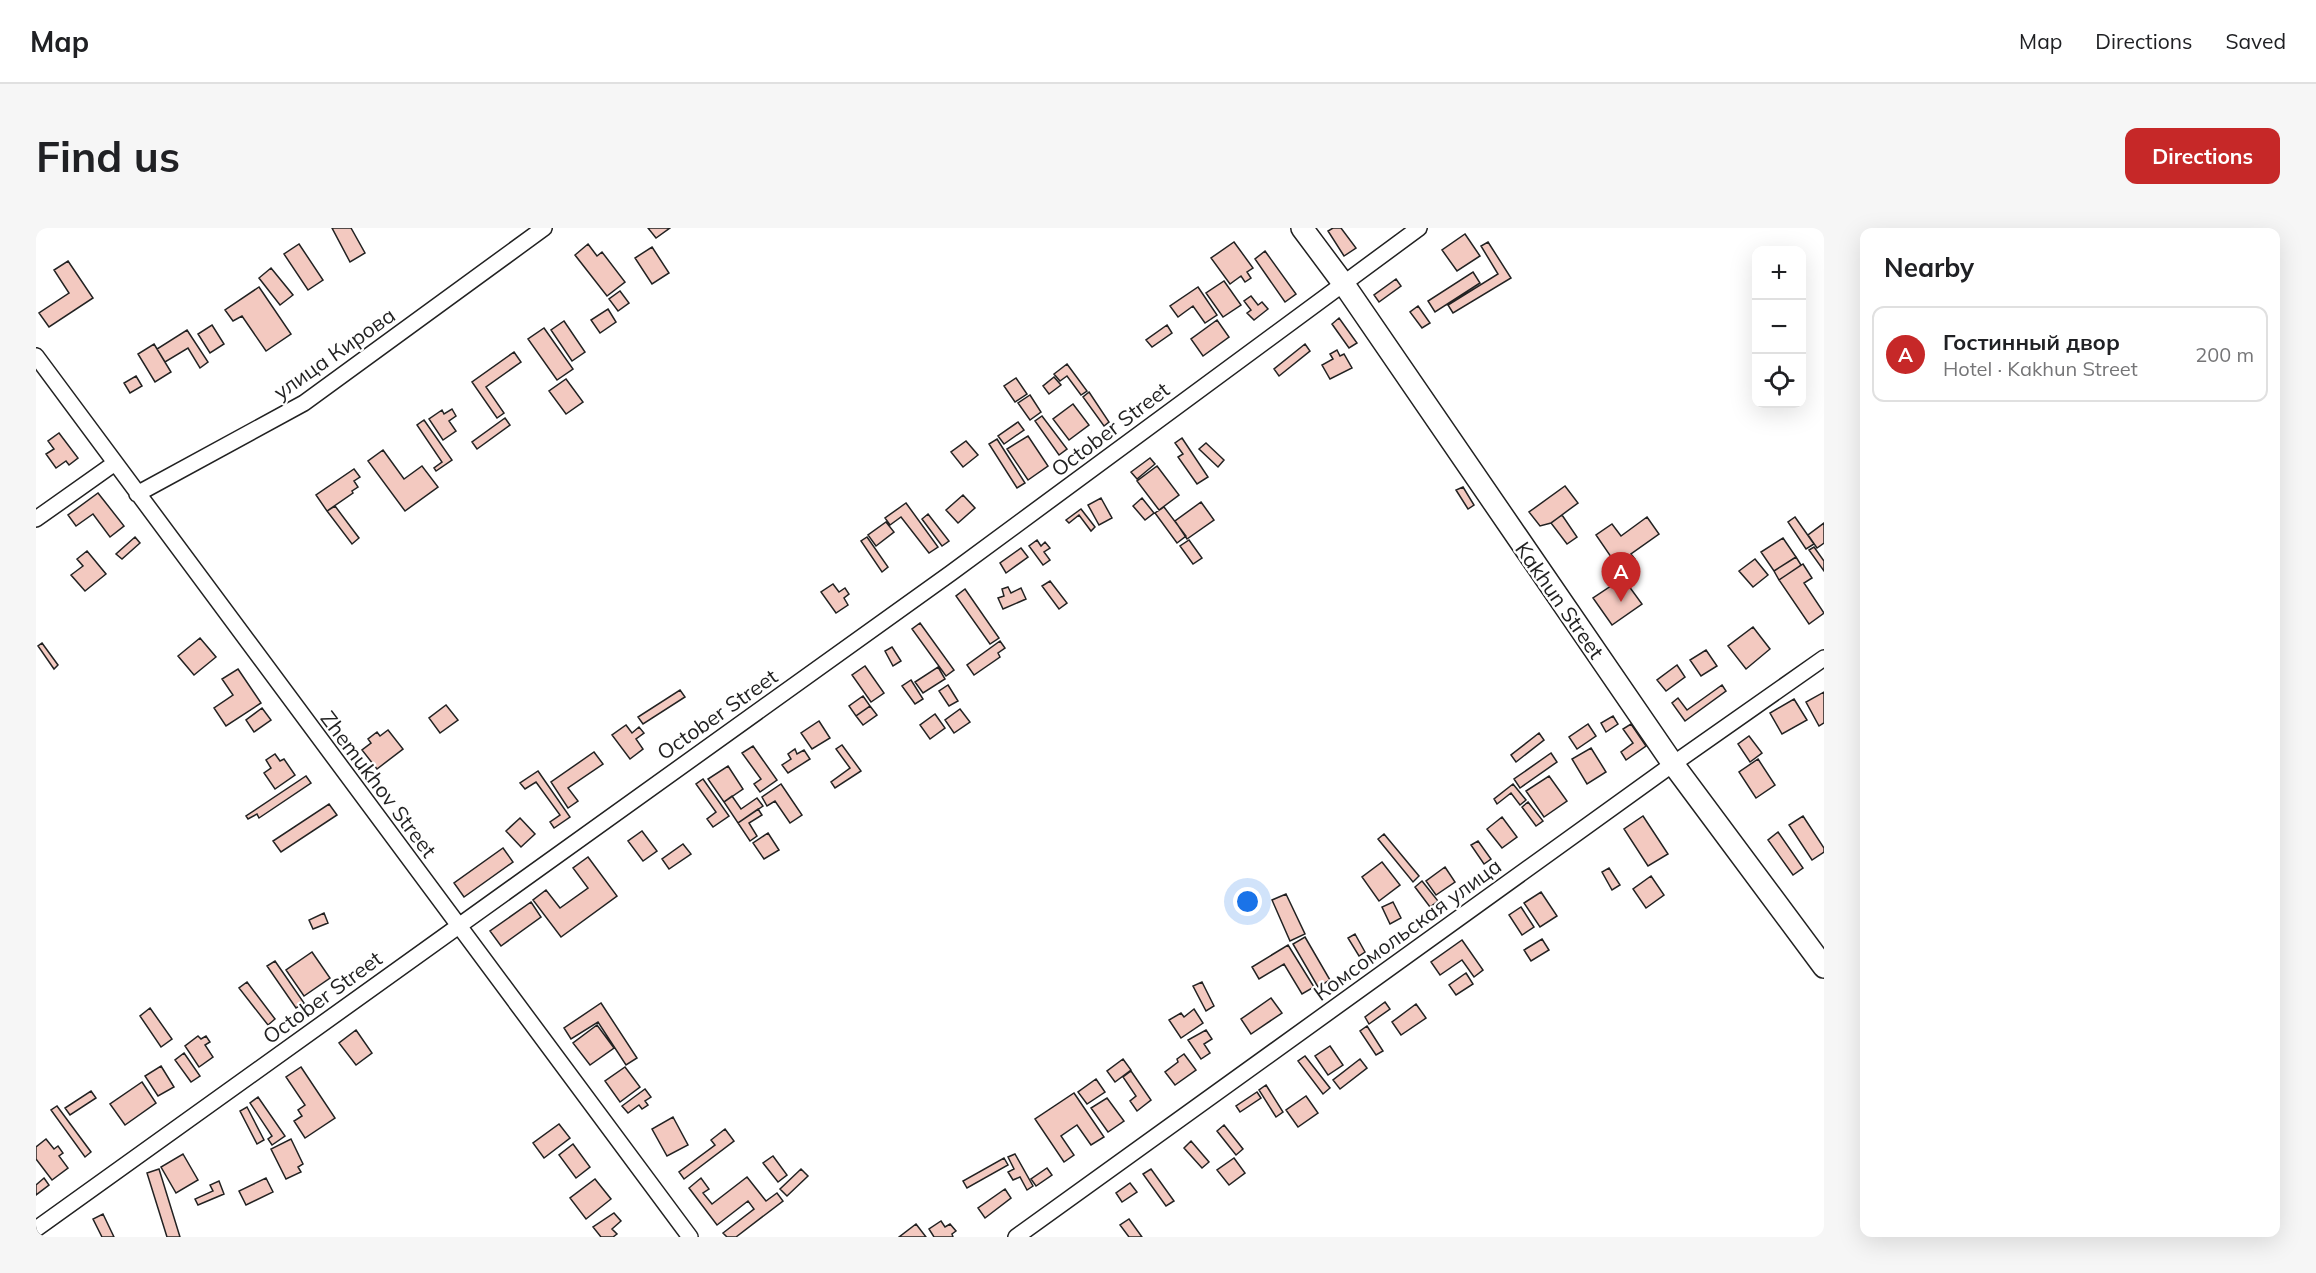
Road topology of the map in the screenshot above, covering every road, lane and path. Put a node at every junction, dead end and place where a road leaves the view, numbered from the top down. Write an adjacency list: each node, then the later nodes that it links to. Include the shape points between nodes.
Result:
1 (544, 228): 7 (street, улица Кирова, via 304,403)
2 (1302, 228): 4 (street, Kakhun Street)
3 (1419, 228): 4 (street, October Street)
4 (1342, 283): 10 (street, Kakhun Street); 11 (street, October Street, via 951,573)
5 (36, 356): 6 (street, Zhemukhov Street)
6 (115, 463): 7 (street, Zhemukhov Street); 8 (street)
7 (137, 494): 11 (street, Zhemukhov Street)
8 (36, 519)
9 (1824, 658): 10 (street, Комсомольская улица)
10 (1672, 764): 12 (street, Kakhun Street); 15 (street, Комсомольская улица)
11 (457, 925): 13 (street, October Street); 14 (street, Zhemukhov Street)
12 (1824, 967)
13 (36, 1229)
14 (690, 1237)
15 (1016, 1237)

